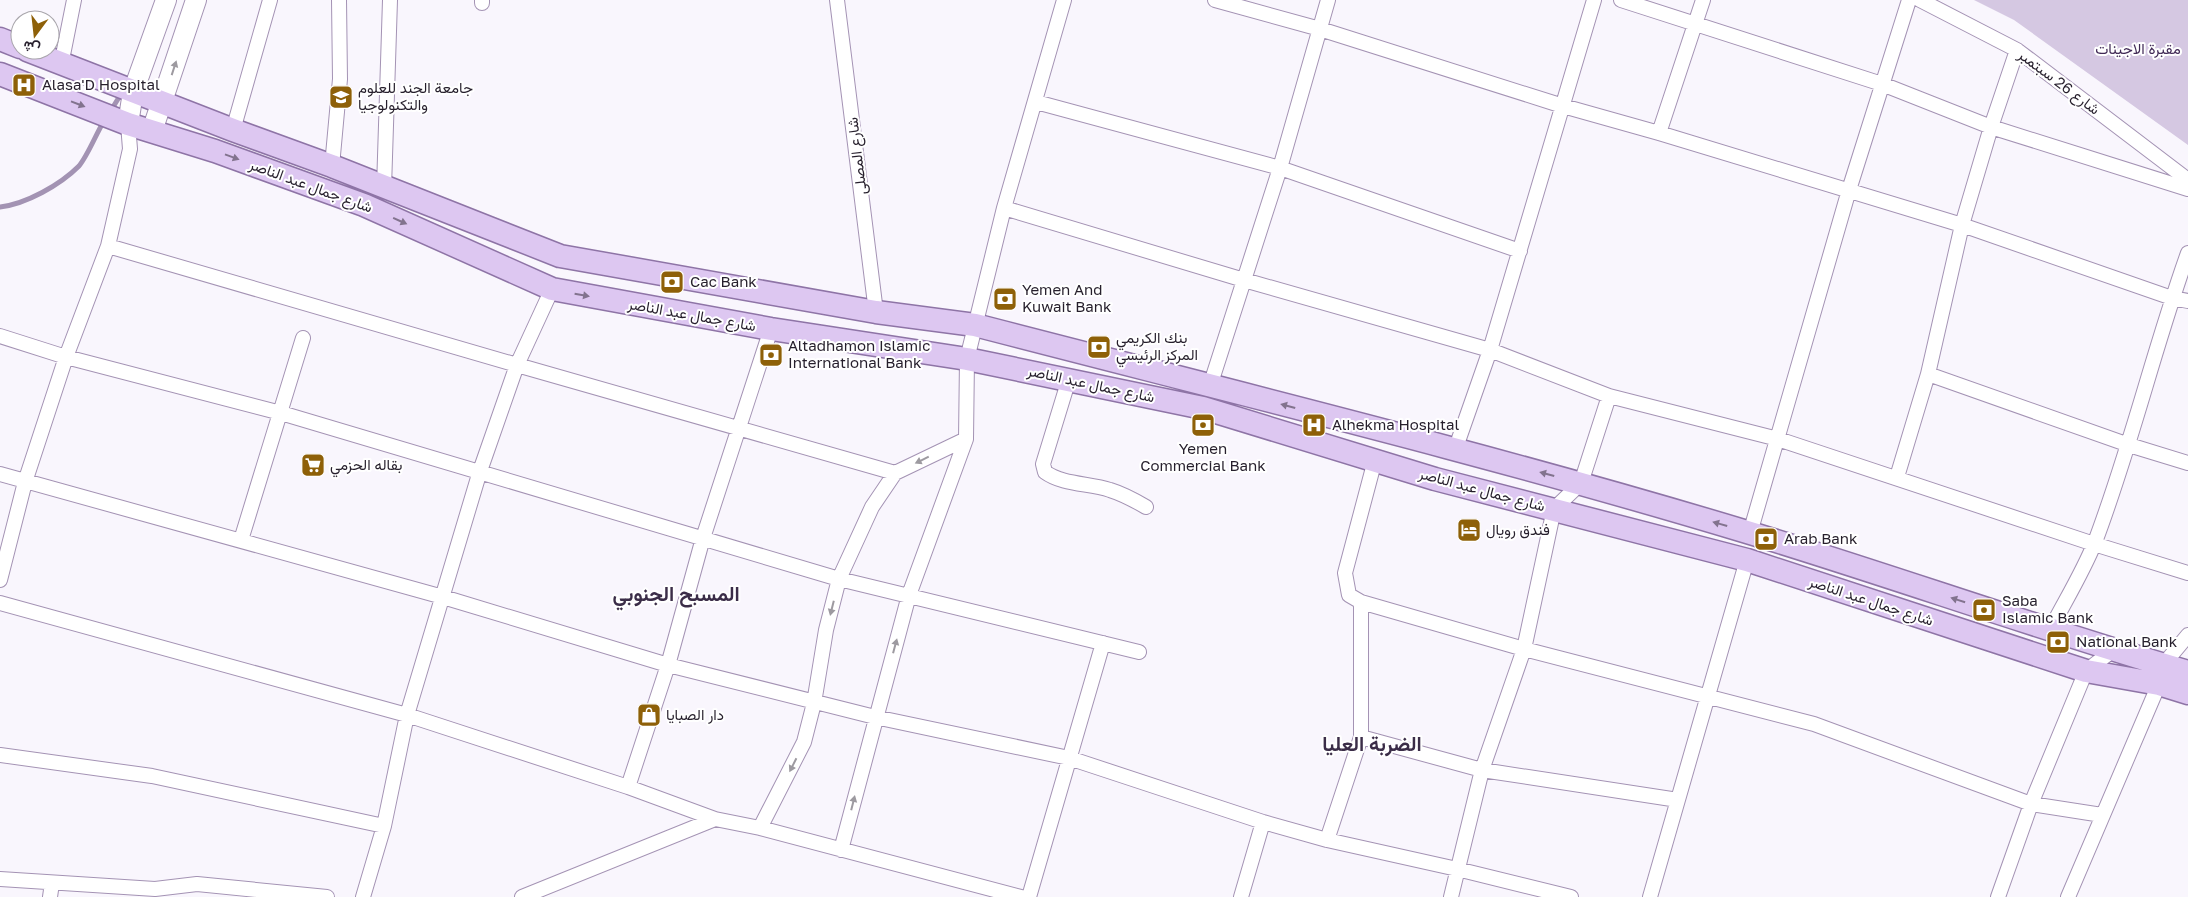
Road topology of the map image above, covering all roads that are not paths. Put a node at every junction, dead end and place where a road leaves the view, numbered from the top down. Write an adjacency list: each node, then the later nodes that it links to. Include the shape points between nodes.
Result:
1 (74, 0): 20 (street)
2 (166, 0): 23 (main road)
3 (196, 0): 25 (main road, one-way to 3)
4 (270, 0): 29 (street)
5 (339, 0): 33 (street, via 340,79)
6 (390, 0): 36 (street)
7 (837, 0): 48 (street, شارع المصلى)
8 (1064, 0): 24 (street)
9 (1215, 0): 17 (street)
10 (1328, 0): 17 (street)
11 (1594, 0): 26 (street)
12 (1621, 0): 16 (street)
13 (1703, 0): 16 (street)
14 (1909, 0): 22 (street)
15 (1920, 0): 18 (street, شارع 26 سبتمبر)
16 (1694, 24): 22 (street); 31 (street)
17 (1320, 29): 26 (street); 34 (street)
18 (2017, 50): 28 (street); 35 (street, شارع 26 سبتمبر)
19 (50, 60): 20 (main road, شارع جمال عبد الناصر)
20 (61, 65): 23 (main road, شارع جمال عبد الناصر)
21 (0, 74): 27 (main road, شارع جمال عبد الناصر, one-way to 27)
22 (1882, 84): 28 (street); 38 (street)
23 (133, 92): 25 (main road, شارع جمال عبد الناصر); 27 (main road)
24 (1036, 102): 34 (street); 39 (street)
25 (162, 103): 29 (main road, شارع جمال عبد الناصر); 30 (main road)
26 (1563, 106): 31 (street); 42 (street)
27 (128, 124): 30 (main road, شارع جمال عبد الناصر); 32 (street)
28 (1991, 127): 37 (street); 40 (street)
29 (233, 130): 33 (main road, شارع جمال عبد الناصر)
30 (152, 131): 32 (street); 45 (main road, شارع جمال عبد الناصر, one-way to 45, via 364,205)
31 (1659, 133): 38 (street)
32 (130, 149): 41 (street)
33 (332, 166): 36 (main road, شارع جمال عبد الناصر)
34 (1280, 168): 42 (street); 44 (street)
35 (2188, 180)
36 (384, 188): 48 (main road, شارع جمال عبد الناصر, via 560,256)
37 (2188, 189)
38 (1848, 190): 40 (street); 64 (street)
39 (1004, 208): 44 (street); 49 (street)
40 (1962, 225): 46 (street); 57 (street)
41 (108, 246): 54 (street); 56 (street)
42 (1520, 251): 53 (street)
43 (2188, 253): 46 (street)
44 (1244, 280): 53 (street); 59 (street)
45 (552, 289): 50 (main road, شارع جمال عبد الناصر, one-way to 50); 56 (street)
46 (2172, 298): 47 (street); 65 (street)
47 (2188, 301)
48 (876, 312): 49 (main road, شارع جمال عبد الناصر)
49 (975, 325): 55 (street); 59 (main road, شارع جمال عبد الناصر)
50 (771, 329): 55 (main road, شارع جمال عبد الناصر); 62 (street)
51 (0, 336): 54 (street)
52 (303, 338): 61 (street)
53 (1490, 350): 60 (street); 66 (street)
54 (66, 357): 61 (street); 73 (street)
55 (967, 359): 58 (main road, شارع جمال عبد الناصر); 63 (street)
56 (517, 366): 62 (street); 69 (street)
57 (1928, 374): 65 (street); 72 (street)
58 (1069, 379): 67 (main road, شارع جمال عبد الناصر, via 1203,408); 75 (street, via 1043,464 1044,472 1053,478 1109,489)
59 (1210, 386): 66 (main road, شارع جمال عبد الناصر, one-way to 59)
60 (1609, 396): 64 (street); 74 (street)
61 (281, 412): 69 (street); 79 (street)
62 (739, 429): 70 (street); 78 (street)
63 (966, 439): 70 (street, one-way to 70); 85 (street)
64 (1778, 439): 72 (street); 77 (street)
65 (2129, 445): 68 (street); 80 (street)
66 (1456, 450): 74 (main road, شارع جمال عبد الناصر, one-way to 66)
67 (1375, 460): 76 (main road, شارع جمال عبد الناصر); 87 (street, via 1345,573 1349,596)
68 (2188, 463)
69 (480, 470): 78 (street); 86 (street)
70 (895, 473): 83 (street, via 872,507)
71 (0, 474): 73 (street)
72 (1897, 477): 80 (street)
73 (25, 482): 79 (street); 84 (street)
74 (1581, 483): 76 (street); 77 (main road, شارع جمال عبد الناصر, one-way to 74)
75 (1146, 507)
76 (1554, 509): 81 (main road, شارع جمال عبد الناصر); 92 (street)
77 (1750, 533): 89 (main road, شارع جمال عبد الناصر, one-way to 77)
78 (703, 538): 83 (street); 95 (street)
79 (241, 540): 86 (street)
80 (2094, 544): 82 (street); 89 (street)
81 (1748, 560): 96 (main road, شارع جمال عبد الناصر); 100 (street)
82 (2188, 572)
83 (839, 579): 85 (street); 101 (street, one-way to 101, via 826,630)
84 (0, 580)
85 (909, 595): 91 (street); 103 (street, one-way to 85)
86 (443, 597): 95 (street); 102 (street)
87 (1361, 602): 92 (street); 104 (street)
88 (0, 603): 102 (street)
89 (2050, 630): 93 (main road, شارع جمال عبد الناصر)
90 (2188, 635): 98 (street)
91 (1104, 643): 94 (street); 106 (street)
92 (1524, 648): 100 (street); 107 (street)
93 (2112, 651): 96 (street); 98 (main road, شارع جمال عبد الناصر)
94 (1139, 652)
95 (668, 664): 101 (street); 108 (street)
96 (2086, 672): 98 (main road, شارع جمال عبد الناصر); 110 (street)
97 (2188, 672): 98 (main road, شارع جمال عبد الناصر)
98 (2161, 675): 99 (main road, شارع جمال عبد الناصر); 111 (street)
99 (2188, 693)
100 (1708, 695): 109 (street); 110 (street, via 1814,724)
101 (814, 702): 103 (street); 115 (street, one-way to 115, via 804,742)
102 (408, 715): 108 (street); 114 (street)
103 (875, 718): 106 (street); 117 (street, one-way to 103)
104 (1360, 737): 107 (street); 116 (street)
105 (0, 755): 114 (street, via 152,776)
106 (1069, 758): 113 (street); 127 (street)
107 (1482, 770): 109 (street); 118 (street)
108 (628, 787): 112 (street)
109 (1678, 800): 131 (street)
110 (2031, 804): 111 (street); 132 (street)
111 (2102, 815): 133 (street)
112 (715, 819): 115 (street); 125 (street)
113 (1264, 822): 116 (street); 128 (street)
114 (384, 826): 124 (street)
115 (760, 828): 117 (street)
116 (1327, 840): 118 (street)
117 (841, 850): 126 (street)
118 (1457, 869): 129 (street); 130 (street)
119 (0, 879): 120 (street)
120 (51, 890): 121 (street)
121 (158, 893): 122 (street, via 196,884)
122 (268, 894): 123 (street)
123 (327, 897)
124 (363, 897)
125 (522, 897)
126 (1022, 897)
127 (1028, 897)
128 (1241, 897)
129 (1451, 897)
130 (1571, 897)
131 (1650, 897)
132 (1998, 897)
133 (2068, 897)

